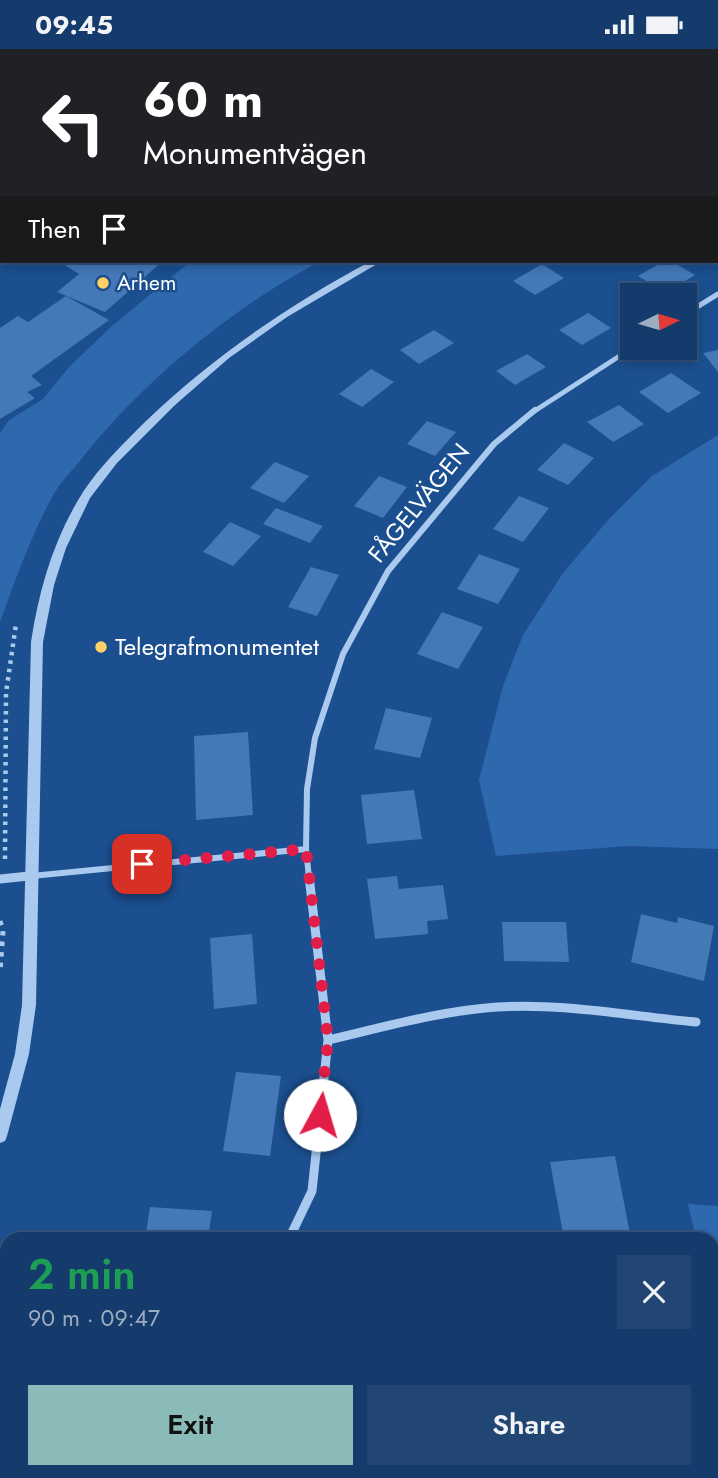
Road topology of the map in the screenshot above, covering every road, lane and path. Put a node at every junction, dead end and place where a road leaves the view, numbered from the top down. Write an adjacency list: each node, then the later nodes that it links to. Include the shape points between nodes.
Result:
1 (373, 263): 7 (street, via 304,300 200,376 122,451 86,497 53,568 41,607 32,776)
2 (718, 294): 3 (street)
3 (697, 307)
4 (620, 355): 6 (street, FÅGELVÄGEN, via 545,402 494,444 388,571 344,654 315,738 307,789)
5 (16, 623): 8 (path, via 6,693)
6 (306, 849): 7 (street); 12 (street, FÅGELVÄGEN)
7 (33, 874): 8 (street); 13 (street, via 29,1005 17,1076)
8 (2, 879)
9 (0, 921): 10 (path)
10 (0, 972)
11 (696, 1022): 12 (street, via 498,1007)
12 (328, 1040): 14 (street, FÅGELVÄGEN, via 312,1191)
13 (0, 1136)
14 (292, 1232)

